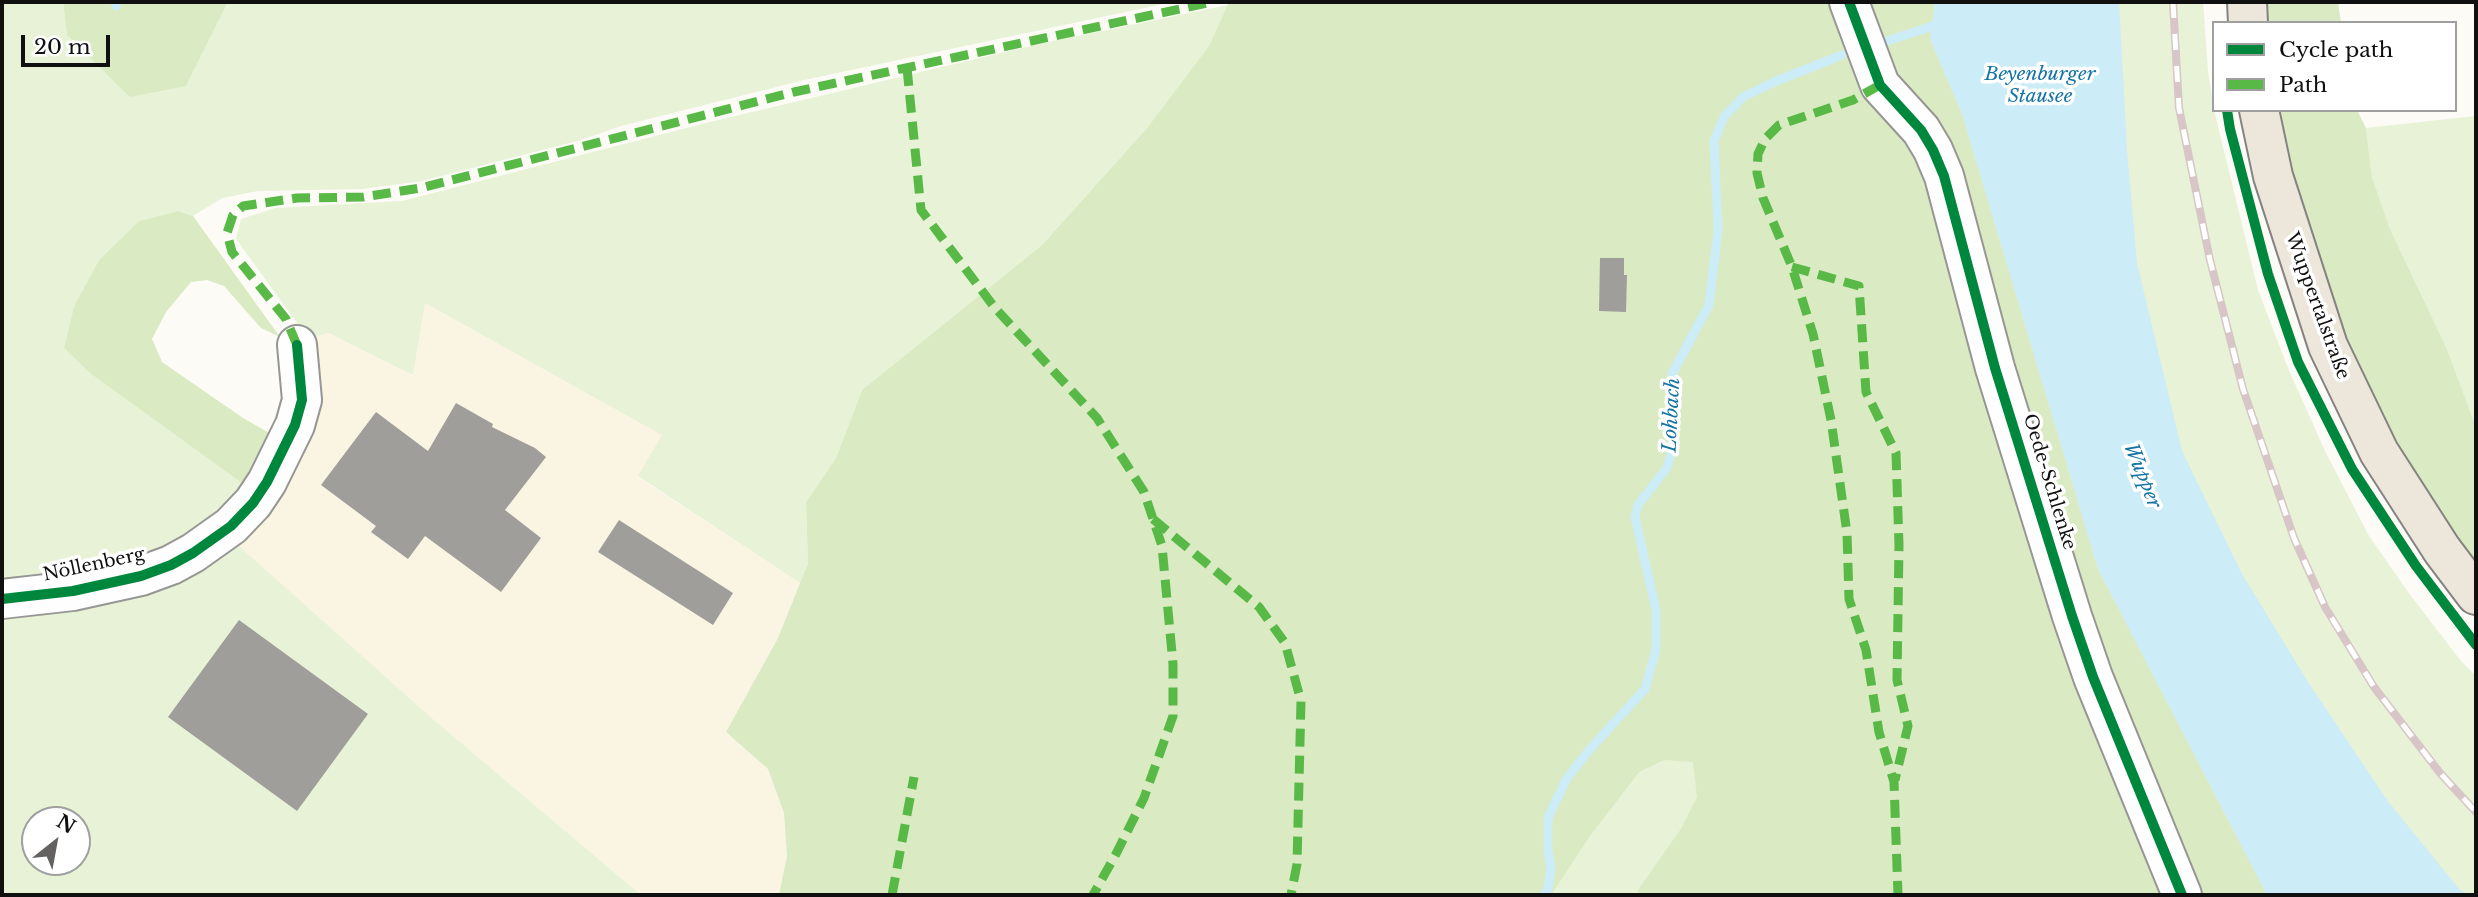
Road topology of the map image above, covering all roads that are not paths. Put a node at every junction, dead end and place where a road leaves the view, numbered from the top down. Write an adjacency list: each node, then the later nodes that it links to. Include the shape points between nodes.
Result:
1 (1849, 2): 8 (street, Oede-Schlenke, via 1880,85 1921,130 1944,176 1996,368 2093,677)
2 (2247, 2): 3 (main road)
3 (2248, 21)
4 (2259, 112): 6 (main road, Wuppertalstraße, via 2273,176 2333,357 2379,453)
5 (298, 345): 7 (street, Nöllenberg, via 302,400 295,425 267,482 231,526 193,554 141,576 73,591)
6 (2476, 594)
7 (2, 599)
8 (2182, 895)

